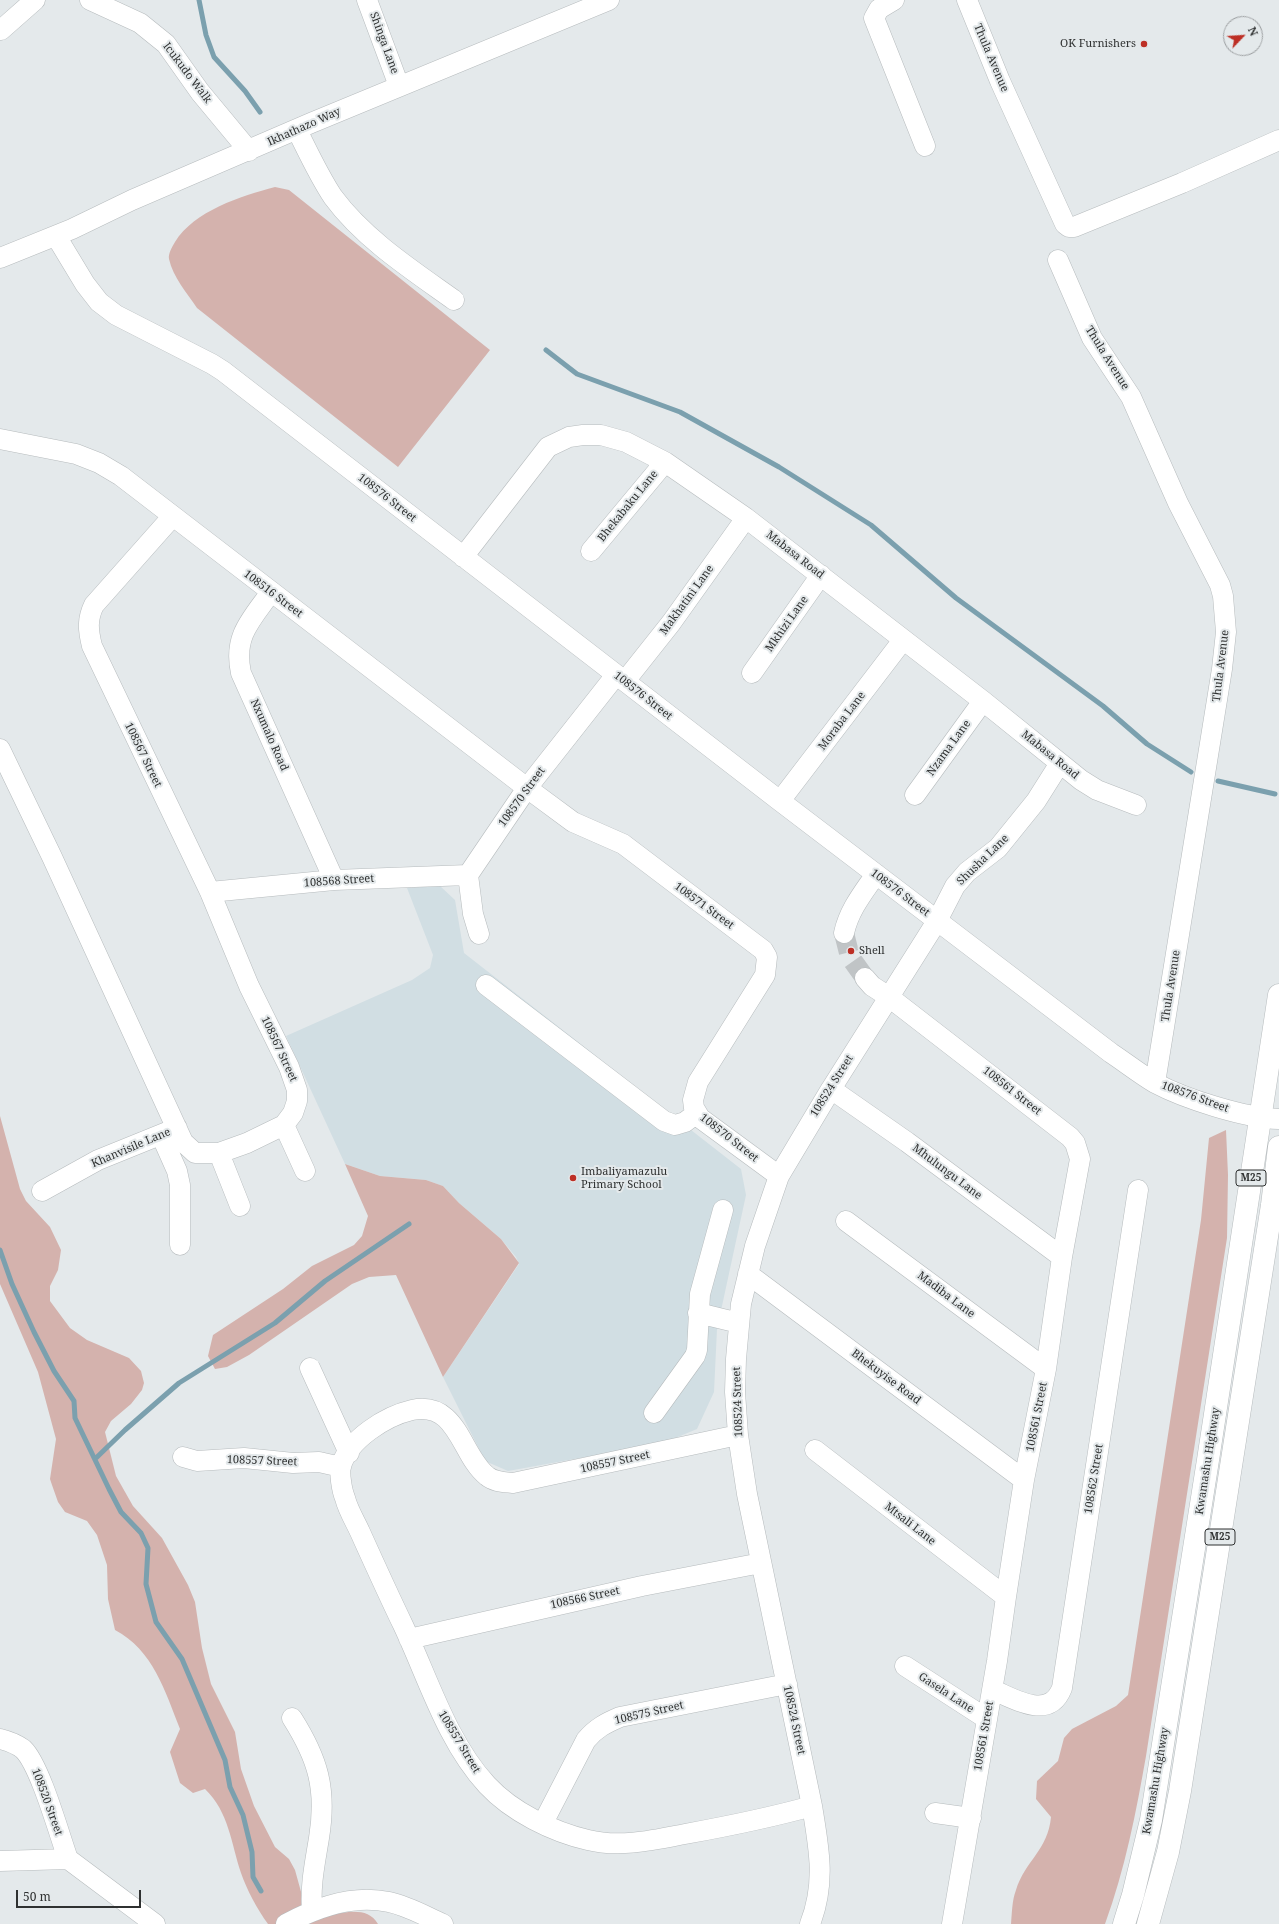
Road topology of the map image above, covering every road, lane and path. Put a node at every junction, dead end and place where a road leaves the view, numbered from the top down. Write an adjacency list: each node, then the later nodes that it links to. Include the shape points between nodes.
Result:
1 (36, 0): 7 (street)
2 (90, 0): 12 (street, Icukudo Walk, via 140,23 166,44 200,92)
3 (368, 0): 8 (street, Shinga Lane)
4 (609, 0): 8 (street, Ikhathazo Way)
5 (894, 0): 11 (street, via 879,9 874,18)
6 (967, 0): 10 (street, Thula Avenue, via 1000,81 1068,227 1182,183)
7 (1, 30)
8 (399, 86): 9 (street, Ikhathazo Way)
9 (297, 130): 12 (street, Ikhathazo Way); 16 (street, via 333,197 347,214 378,243)
10 (1279, 140)
11 (925, 146)
12 (249, 151): 13 (street, Ikhathazo Way, via 132,200)
13 (56, 236): 14 (street, Ikhathazo Way); 22 (street, 108576 Street, via 99,302 116,315 223,371)
14 (0, 258)
15 (1058, 260): 47 (street, Thula Avenue, via 1092,338 1132,397 1181,510 1220,585 1224,606 1226,632 1222,669)
16 (454, 300)
17 (0, 439): 19 (street, 108516 Street, via 76,454 99,463 121,476)
18 (665, 462): 20 (street, Mabasa Road); 21 (street, Bhekabaku Lane); 22 (street, Mabasa Road, via 626,442 600,435 569,437 558,441 538,458)
19 (172, 517): 24 (street, 108516 Street); 38 (street, 108567 Street, via 94,605 89,615 88,630 92,646)
20 (746, 518): 23 (street, Mabasa Road); 27 (street, Makhatini Lane, via 671,623)
21 (591, 551)
22 (463, 557): 27 (street, 108576 Street)
23 (821, 575): 25 (street, Mabasa Road); 26 (street, Mkhizi Lane)
24 (271, 592): 31 (street, 108516 Street); 37 (street, Nxumalo Road, via 243,633 238,658 241,673)
25 (903, 640): 28 (street, Mabasa Road); 33 (street, Moraba Lane)
26 (752, 673)
27 (621, 678): 31 (street, 108570 Street); 33 (street, 108576 Street)
28 (983, 701): 30 (street, Mabasa Road); 32 (street, Nzama Lane)
29 (0, 749): 52 (street, via 52,857)
30 (1060, 763): 34 (street, Mabasa Road, via 1097,790); 39 (street, Shusha Lane, via 1036,801 1003,843 967,872 955,886)
31 (527, 788): 36 (street, 108570 Street); 46 (street, 108571 Street, via 574,822 623,844 763,950 767,957 765,975)
32 (915, 795)
33 (780, 802): 35 (street, 108576 Street)
34 (1136, 805)
35 (876, 874): 39 (street, 108576 Street); 40 (street, via 855,904)
36 (468, 875): 37 (street, 108568 Street); 41 (street)
37 (334, 880): 38 (street, 108568 Street)
38 (210, 892): 51 (street, 108567 Street, via 249,986 295,1081 297,1102)
39 (937, 921): 45 (street, 108524 Street); 47 (street, 108576 Street, via 1111,1053)
40 (844, 933)
41 (479, 934)
42 (865, 978): 45 (street, 108561 Street)
43 (486, 985): 49 (street, via 664,1121 675,1126)
44 (1279, 995): 50 (main road, Kwamashu Highway / M25)
45 (889, 997): 48 (street, 108524 Street); 63 (street, 108561 Street, via 1076,1143 1080,1158)
46 (704, 1071): 49 (street, 108570 Street, via 693,1100)
47 (1155, 1083): 50 (street, 108576 Street, via 1200,1101)
48 (831, 1089): 56 (street, 108524 Street); 63 (street, Mhulungu Lane)
49 (697, 1113): 56 (street, 108570 Street, via 710,1126)
50 (1269, 1119): 96 (main road, Kwamashu Highway / M25, via 1206,1476 1150,1820 1134,1895)
51 (284, 1125): 54 (street); 55 (street)
52 (169, 1131): 54 (street, via 195,1153); 58 (street, Khanvisile Lane, via 98,1160); 62 (street, via 180,1185)
53 (1279, 1147): 97 (main road, M25, via 1180,1791 1168,1852)
54 (219, 1154): 59 (street)
55 (305, 1171)
56 (779, 1176): 64 (street, 108524 Street)
57 (1138, 1190): 80 (street, 108562 Street, via 1062,1688 1056,1700 1039,1706)
58 (42, 1191)
59 (240, 1206)
60 (723, 1210): 65 (street, via 702,1283)
61 (846, 1221): 68 (street, Madiba Lane)
62 (180, 1245)
63 (1062, 1257): 68 (street, 108561 Street)
64 (748, 1274): 66 (street, 108524 Street); 74 (street, Bhekuyise Road)
65 (698, 1314): 66 (street); 69 (street, via 698,1344 695,1356)
66 (739, 1323): 70 (street, 108524 Street, via 736,1392)
67 (310, 1368): 73 (street, 108557 Street)
68 (1046, 1370): 74 (street, 108561 Street)
69 (654, 1413)
70 (738, 1435): 73 (street, 108557 Street, via 521,1481 500,1482 488,1478 480,1470 460,1434 450,1422 441,1415 420,1409 402,1413 376,1426 359,1439); 75 (street, 108524 Street)
71 (815, 1450): 76 (street, Mtsali Lane)
72 (183, 1457): 73 (street, 108557 Street, via 197,1461 244,1458 292,1463)
73 (345, 1460): 77 (street, 108557 Street, via 344,1498)
74 (1024, 1480): 76 (street, 108561 Street)
75 (761, 1563): 77 (street, 108566 Street, via 642,1586); 79 (street, 108524 Street)
76 (1006, 1596): 80 (street, 108561 Street)
77 (409, 1639): 87 (street, 108557 Street, via 436,1703 471,1765 489,1787 505,1801)
78 (905, 1666): 82 (street, Gasela Lane)
79 (787, 1684): 84 (street, 108524 Street); 87 (street, 108575 Street, via 620,1717 601,1726 586,1740)
80 (992, 1690): 82 (street, 108561 Street)
81 (292, 1718): 90 (street, via 306,1740 320,1780 322,1807 320,1837 312,1875)
82 (987, 1719): 86 (street, 108561 Street)
83 (0, 1739): 88 (street, 108520 Street, via 23,1749 36,1769)
84 (812, 1806): 87 (street, 108557 Street, via 752,1822 631,1842 607,1843 589,1840); 94 (street, 108524 Street, via 821,1856 816,1908)
85 (935, 1812): 86 (street)
86 (971, 1818): 95 (street, 108561 Street)
87 (543, 1823)
88 (68, 1858): 89 (street); 91 (street)
89 (0, 1861)
90 (312, 1911): 92 (street); 93 (street, via 343,1902 388,1901)
91 (155, 1924)
92 (286, 1924)
93 (443, 1924)
94 (810, 1924)
95 (952, 1924)
96 (1124, 1924)
97 (1148, 1924)

